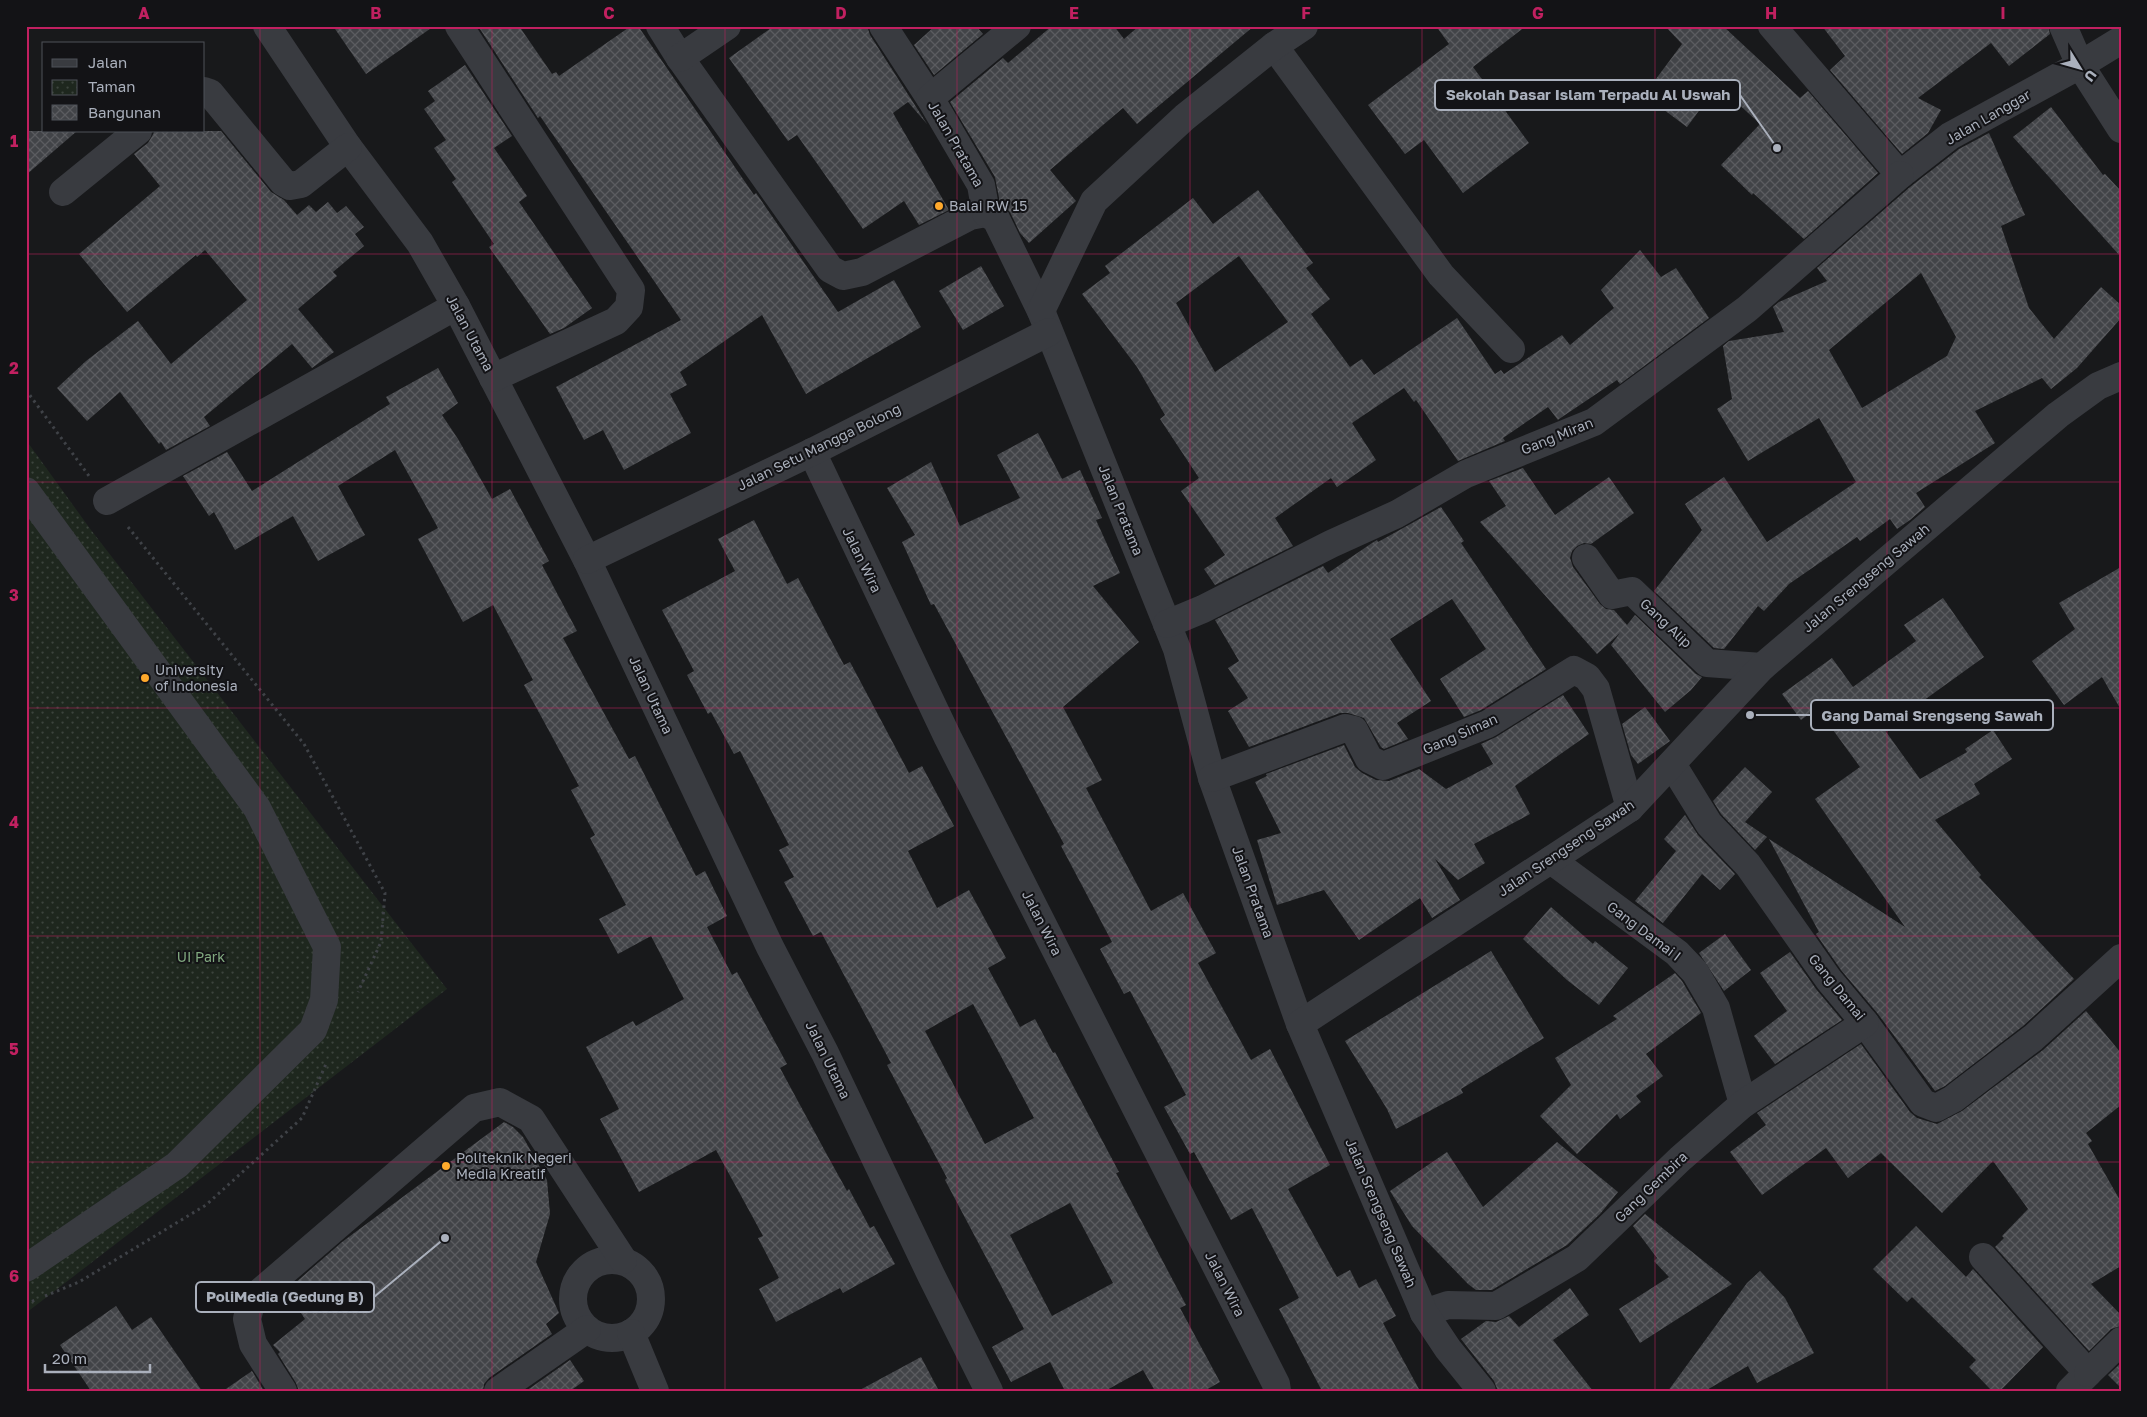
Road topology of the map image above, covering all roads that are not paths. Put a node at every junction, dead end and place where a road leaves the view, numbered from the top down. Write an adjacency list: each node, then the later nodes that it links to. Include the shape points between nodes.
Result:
1 (267, 26): 18 (street, Jalan Utama)
2 (459, 26): 26 (street, via 632,290 628,307 616,321)
3 (660, 26): 12 (street)
4 (727, 26): 12 (street)
5 (883, 26): 15 (street, Jalan Pratama)
6 (1017, 26): 15 (street)
7 (1304, 26): 11 (street)
8 (1772, 26): 19 (street)
9 (2064, 26): 13 (street)
10 (2121, 40): 13 (street, Jalan Langgar)
11 (1274, 46): 23 (street, via 1185,117 1094,201); 24 (street, via 1441,275)
12 (680, 58): 21 (street, via 830,269 844,276 862,272 970,216)
13 (2080, 65): 16 (street); 19 (street, Jalan Langgar, via 1950,136)
14 (205, 91): 18 (street, via 210,93 283,182 290,186 301,184)
15 (930, 98): 21 (street, Jalan Pratama, via 982,185)
16 (2121, 129)
17 (137, 132): 20 (street)
18 (348, 147): 22 (street, Jalan Utama, via 420,244)
19 (1900, 176): 32 (street, Gang Miran, via 1747,309 1594,422 1466,474 1397,514)
20 (63, 192)
21 (986, 213): 23 (street, Jalan Pratama, via 996,219)
22 (456, 306): 26 (street, Jalan Utama); 29 (street)
23 (1045, 321): 27 (street, Jalan Setu Mangga Bolong); 32 (street, Jalan Pratama)
24 (1511, 349)
25 (2121, 376): 33 (street, Jalan Srengseng Sawah, via 2098,386 2058,415)
26 (494, 378): 31 (street, Jalan Utama)
27 (812, 452): 31 (street, Jalan Setu Mangga Bolong); 54 (street, Jalan Wira, via 953,747)
28 (26, 491): 44 (street, via 257,808 327,947 324,1000 313,1030 177,1165)
29 (107, 501)
30 (1586, 558): 33 (street, Gang Alip, via 1612,595 1632,591 1707,662)
31 (588, 560): 53 (street, Jalan Utama, via 770,947)
32 (1167, 624): 35 (street, Jalan Pratama, via 1177,649)
33 (1762, 667): 34 (street, Jalan Srengseng Sawah)
34 (1672, 764): 36 (street, Jalan Srengseng Sawah); 39 (street, Gang Damai, via 1709,824 1748,865 1829,980)
35 (1212, 778): 36 (street, Gang Siman, via 1345,728 1354,730 1369,759 1383,766 1488,724 1574,670 1587,677 1596,689); 40 (street, Jalan Pratama)
36 (1630, 808): 37 (street, Jalan Srengseng Sawah)
37 (1551, 860): 40 (street, Jalan Srengseng Sawah); 41 (street, Gang Damai I, via 1677,953 1695,972 1716,1008)
38 (2121, 958): 39 (street, Gang Damai, via 2033,1038 1953,1099 1936,1108 1923,1103)
39 (1866, 1023): 41 (street, Gang Gembira)
40 (1300, 1024): 45 (street, Jalan Srengseng Sawah)
41 (1744, 1104): 45 (street, Gang Gembira, via 1680,1159 1577,1258 1496,1306 1448,1305)
42 (1983, 1257): 49 (street)
43 (623, 1260): 46 (street, via 593,1264 581,1274 574,1288 572,1303 577,1317); 47 (street, via 639,1270 649,1285 652,1303 645,1321); 50 (street, via 531,1120 500,1102 474,1108 252,1299 248,1319 253,1344)
44 (26, 1268)
45 (1424, 1313): 55 (street, Jalan Srengseng Sawah)
46 (587, 1329): 47 (street, via 600,1337 616,1338); 51 (street)
47 (631, 1333): 52 (street)
48 (2121, 1341): 49 (street)
49 (2079, 1382)
50 (283, 1391)
51 (498, 1391)
52 (655, 1391)
53 (990, 1391)
54 (1277, 1391)
55 (1482, 1391)

